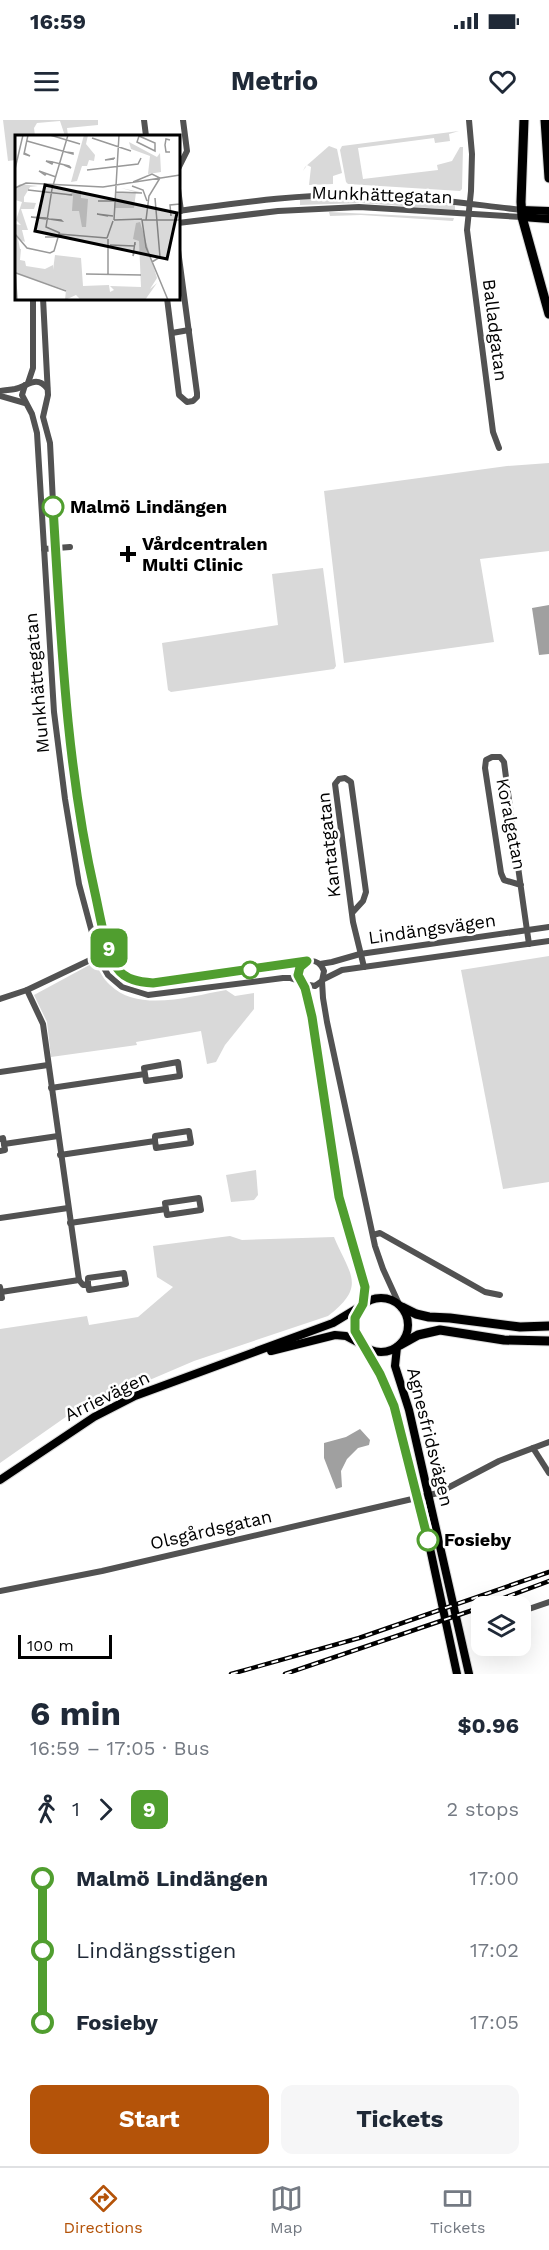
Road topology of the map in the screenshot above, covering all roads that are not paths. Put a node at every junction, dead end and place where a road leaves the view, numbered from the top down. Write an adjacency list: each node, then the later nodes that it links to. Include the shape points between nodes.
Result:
1 (144, 120): 6 (street)
2 (183, 120): 7 (street, via 187,151)
3 (469, 120): 9 (street, Balladgatan)
4 (524, 120): 12 (highway)
5 (545, 120): 8 (highway)
6 (146, 135)
7 (182, 158)
8 (549, 178)
9 (470, 204): 10 (street, Munkhättegatan, via 337,195); 12 (street, Munkhättegatan); 13 (street, Balladgatan)
10 (180, 211)
11 (549, 211): 14 (main road)
12 (522, 213): 13 (street, Munkhättegatan); 14 (main road); 20 (highway)
13 (469, 214): 15 (street, Munkhättegatan, via 359,207); 29 (street, Balladgatan, via 467,230)
14 (542, 216)
15 (180, 223)
16 (180, 260): 21 (street)
17 (33, 300): 23 (street, Munkhättegatan, via 33,368)
18 (43, 300): 24 (street, Munkhättegatan)
19 (167, 300): 22 (street)
20 (549, 314)
21 (189, 330): 22 (street); 22 (street, via 197,393 193,401 187,402 179,395)
22 (172, 333)
23 (27, 384): 24 (street, via 38,381); 25 (street); 28 (street, Munkhättegatan, via 22,395)
24 (48, 388): 27 (street, Munkhättegatan)
25 (0, 391)
26 (0, 396): 28 (street)
27 (46, 402): 28 (street, via 39,406); 31 (street, Munkhättegatan, via 43,417 50,443)
28 (27, 404): 32 (street, Munkhättegatan, via 37,433)
29 (498, 448)
30 (70, 547): 31 (street)
31 (56, 548): 32 (street); 39 (street, Munkhättegatan, via 64,697 76,797)
32 (44, 549): 41 (street, Munkhättegatan, via 53,704 65,799)
33 (521, 885): 33 (street, Koralgatan, via 504,762 500,757 492,757 486,760 485,768 501,873 504,880); 36 (street, Koralgatan)
34 (352, 913): 34 (street, Kantatgatan, via 335,784 345,778 351,782 366,892); 40 (street, Kantatgatan)
35 (549, 927): 36 (street, Lindängsvägen)
36 (527, 930): 38 (street, Koralgatan); 40 (street, Lindängsvägen)
37 (549, 941): 38 (street, Lindängsvägen)
38 (529, 944): 44 (street, Lindängsvägen)
39 (110, 951): 41 (street); 42 (street, Lindängsvägen, via 122,973 153,983)
40 (360, 954): 43 (street, Lindängsvägen); 44 (street, Kantatgatan)
41 (98, 955): 46 (street, Lindängsvägen, via 115,982 139,994 283,978); 47 (street)
42 (307, 961): 43 (street, Lindängsvägen); 46 (street, via 299,969)
43 (320, 964): 45 (street)
44 (364, 967): 45 (street, Lindängsvägen, via 338,971)
45 (323, 981): 46 (street, Lindängsvägen, via 312,987); 62 (street, via 325,1010)
46 (303, 983): 69 (street, via 339,1197 364,1282)
47 (27, 990): 48 (street); 49 (street, via 43,1024)
48 (0, 999)
49 (48, 1065): 50 (street); 52 (street)
50 (0, 1072)
51 (145, 1074): 51 (street, via 146,1081 180,1076 178,1062 144,1068); 52 (street)
52 (51, 1088): 53 (street)
53 (58, 1136): 55 (street); 57 (street)
54 (155, 1141): 54 (street, via 156,1148 191,1143 189,1131 154,1136); 57 (street)
55 (2, 1142): 56 (street, via 5,1150)
56 (0, 1151)
57 (60, 1155): 58 (street)
58 (68, 1208): 60 (street); 61 (street)
59 (166, 1209): 59 (street, via 167,1215 201,1210 199,1198 165,1203); 61 (street)
60 (0, 1218)
61 (70, 1224): 63 (street)
62 (373, 1235): 67 (street, via 380,1233 485,1292); 70 (street, via 382,1269)
63 (79, 1280): 64 (street); 66 (street)
64 (88, 1284): 64 (street, via 87,1278 124,1273 126,1284 89,1290)
65 (0, 1287): 66 (street)
66 (1, 1292): 68 (street)
67 (500, 1295)
68 (0, 1298)
69 (362, 1305): 70 (main road, via 381,1297); 73 (main road, via 354,1322); 75 (main road, Arrievägen, via 338,1321)
70 (401, 1305): 71 (highway, via 429,1317 520,1327); 74 (main road, via 409,1328)
71 (549, 1326)
72 (549, 1341): 74 (highway, via 504,1340 440,1330 418,1335)
73 (362, 1345): 74 (main road, via 380,1352); 75 (main road, Arrievägen, via 335,1335); 81 (main road, Agnesfridsvägen, via 394,1406)
74 (398, 1346): 80 (main road, Agnesfridsvägen, via 395,1366)
75 (239, 1359): 79 (main road, Arrievägen, via 135,1396 94,1417)
76 (549, 1443): 77 (street, Olsgårdsgatan)
77 (533, 1448): 78 (street); 80 (street, Olsgårdsgatan)
78 (549, 1473)
79 (0, 1480)
80 (428, 1495): 81 (street, Olsgårdsgatan); 86 (main road, Agnesfridsvägen)
81 (419, 1497): 82 (street, Olsgårdsgatan); 85 (main road, Agnesfridsvägen)
82 (0, 1591)
83 (549, 1602): 84 (street)
84 (531, 1608)
85 (457, 1674)
86 (469, 1674)

